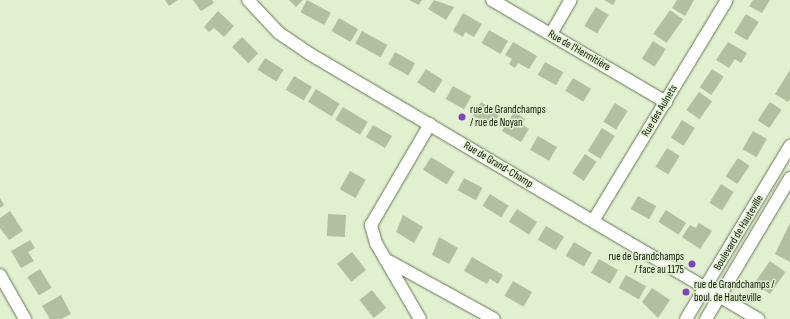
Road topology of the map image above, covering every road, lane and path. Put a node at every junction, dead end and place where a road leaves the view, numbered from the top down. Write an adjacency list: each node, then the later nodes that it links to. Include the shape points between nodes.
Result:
1 (248, 0): 7 (street, Rue de Grand-Champ, via 279,34)
2 (492, 0): 5 (street, Rue de l'Hermitière)
3 (570, 0): 5 (street)
4 (727, 0): 6 (street, Rue des Aulnets)
5 (551, 34): 6 (street, Rue de l'Hermitière)
6 (666, 102): 10 (street, Rue des Aulnets)
7 (430, 124): 10 (street, Rue de Grand-Champ); 11 (street, via 371,225)
8 (788, 153): 13 (street, Boulevard de Hauteville)
9 (790, 178): 14 (street, Boulevard de Hauteville)
10 (593, 221): 13 (street, Rue de Grand-Champ)
11 (384, 258): 16 (street); 17 (street)
12 (0, 275): 15 (street)
13 (706, 287): 14 (street, Rue de Grand-Champ); 18 (street, Boulevard de Hauteville)
14 (720, 296): 19 (street, Boulevard de Hauteville); 20 (street, Rue de Grand-Champ)
15 (25, 319)
16 (420, 319)
17 (494, 319)
18 (686, 319)
19 (706, 319)
20 (758, 319)

